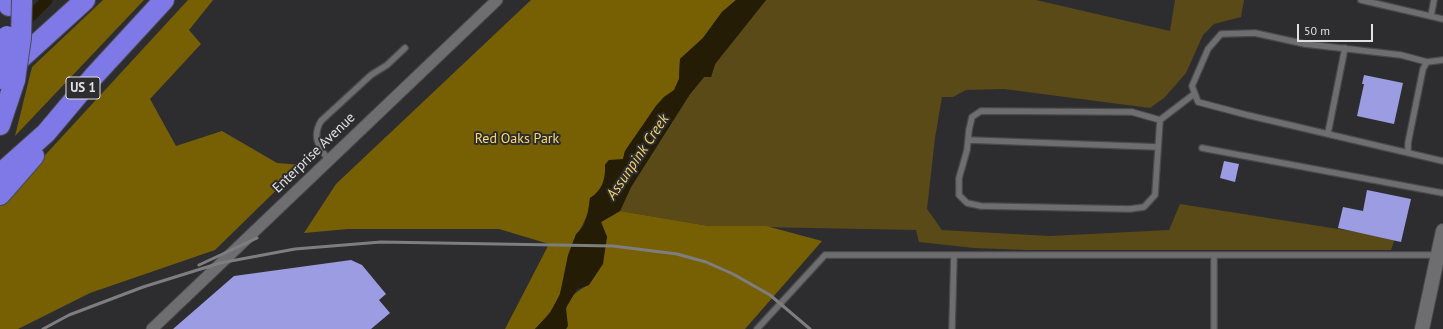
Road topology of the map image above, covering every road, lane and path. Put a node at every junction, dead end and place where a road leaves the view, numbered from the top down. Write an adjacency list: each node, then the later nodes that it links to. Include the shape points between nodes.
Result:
1 (85, 0): 13 (highway)
2 (164, 0): 14 (highway, US 1)
3 (497, 0): 23 (street, Enterprise Avenue)
4 (1361, 0): 7 (lane)
5 (1434, 0): 7 (lane)
6 (13, 2): 13 (highway, bridge, via 21,38)
7 (1431, 16): 8 (lane)
8 (1443, 19)
9 (405, 48): 23 (lane, via 321,121 317,128 316,140)
10 (1345, 48): 12 (lane, via 1401,55); 15 (lane, via 1305,44 1255,33 1221,34 1208,49 1192,86); 18 (lane)
11 (1443, 60): 12 (lane)
12 (1427, 62): 22 (lane, via 1423,69)
13 (5, 79): 17 (highway)
14 (80, 93): 25 (highway, US 1, via 46,133); 27 (highway, via 26,167)
15 (1194, 94): 16 (lane); 18 (lane, via 1198,102)
16 (1160, 120): 19 (lane, via 1132,112 981,111 972,117); 20 (lane)
17 (0, 125)
18 (1328, 133): 22 (lane)
19 (968, 140): 20 (lane); 20 (lane, via 959,178 960,195 967,203 981,206 1130,209 1144,207 1155,195)
20 (1158, 147)
21 (1202, 148): 26 (lane)
22 (1408, 152): 24 (lane)
23 (329, 160): 32 (street, Enterprise Avenue)
24 (1443, 161)
25 (0, 174)
26 (1443, 193)
27 (0, 195)
28 (1443, 231): 30 (street)
29 (954, 255): 31 (lane); 33 (lane, via 825,255); 34 (lane)
30 (1437, 255): 31 (lane); 36 (street, via 1436,274)
31 (1214, 256): 35 (lane)
32 (152, 329)
33 (757, 329)
34 (952, 329)
35 (1214, 329)
36 (1422, 329)

